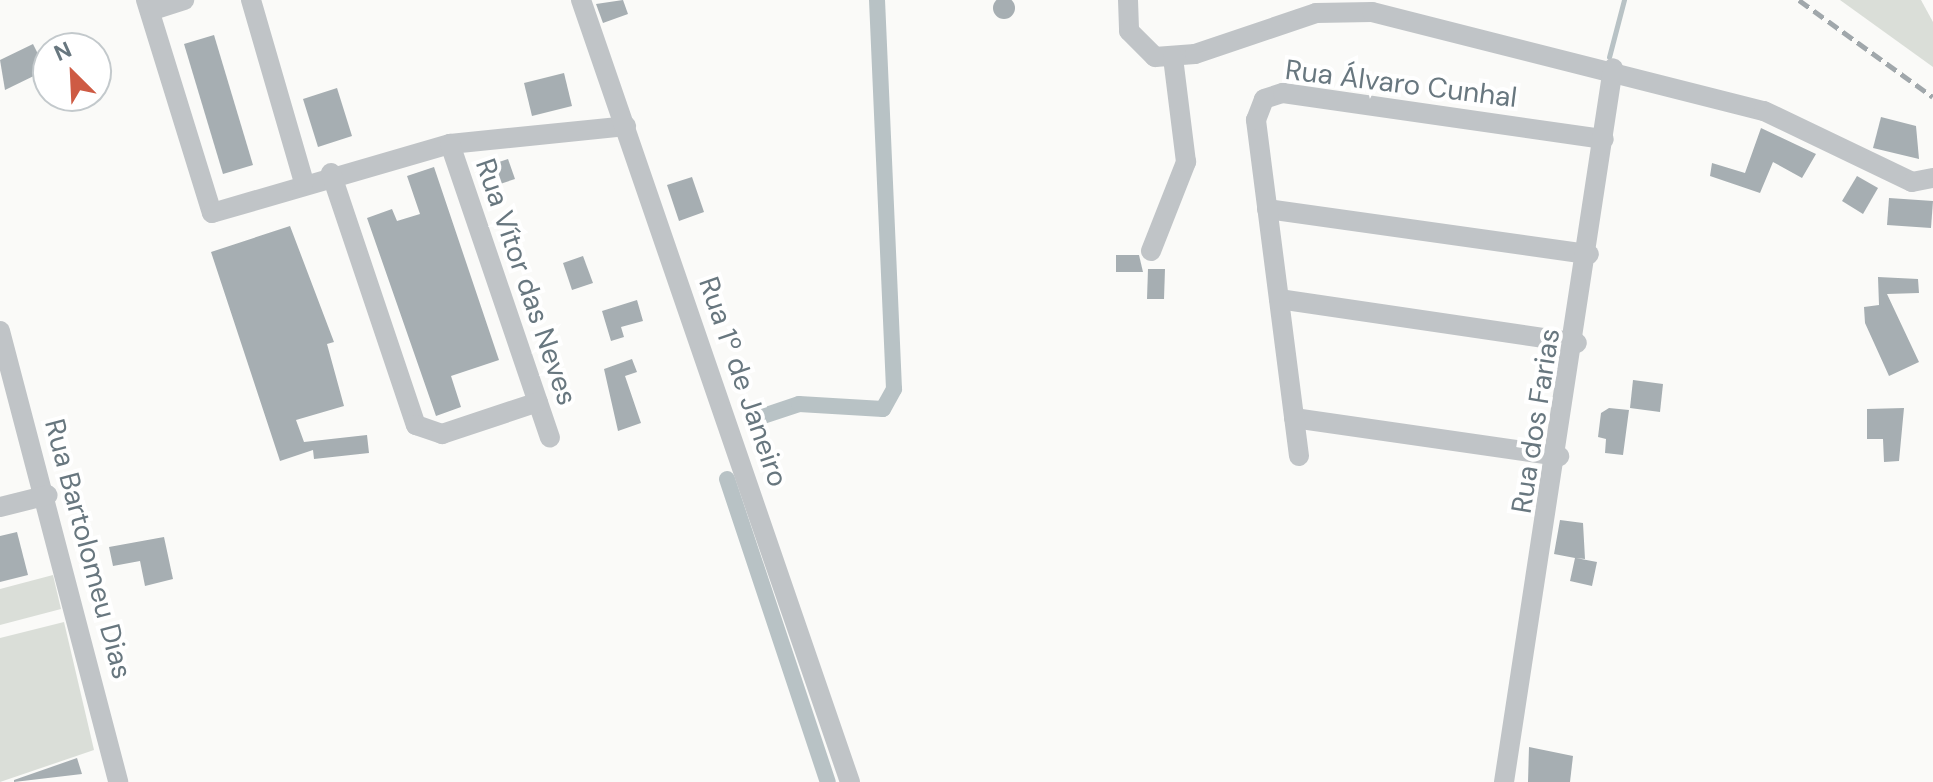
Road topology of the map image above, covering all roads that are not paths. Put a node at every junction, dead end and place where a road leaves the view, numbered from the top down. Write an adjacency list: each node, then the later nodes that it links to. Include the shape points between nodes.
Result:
1 (184, 0): 5 (street)
2 (251, 0): 13 (street)
3 (581, 0): 8 (street, Rua 1º de Janeiro)
4 (1128, 0): 6 (street, via 1129,31 1139,48)
5 (148, 6): 13 (street, via 212,213)
6 (1173, 58): 7 (street, via 1343,9); 15 (street, via 1186,162)
7 (1613, 68): 9 (street, Rua dos Farias); 12 (street, via 1764,111 1912,182)
8 (626, 126): 10 (street); 28 (street, Rua 1º de Janeiro)
9 (1604, 139): 14 (street, Rua Álvaro Cunhal, via 1274,94 1261,104 1256,120); 16 (street, Rua dos Farias)
10 (450, 144): 11 (street); 20 (street, Rua Vítor das Neves)
11 (331, 173): 13 (street); 20 (street, via 416,425 442,434)
12 (1933, 178)
13 (304, 182)
14 (1267, 209): 16 (street); 17 (street, Rua Álvaro Cunhal)
15 (1151, 251)
16 (1589, 254): 19 (street, Rua dos Farias)
17 (1279, 299): 19 (street); 21 (street, Rua Álvaro Cunhal)
18 (0, 331): 25 (street, Rua Bartolomeu Dias)
19 (1577, 343): 24 (street, Rua dos Farias)
20 (538, 402): 22 (street, Rua Vítor das Neves)
21 (1294, 418): 23 (street, Rua Álvaro Cunhal); 24 (street)
22 (550, 437)
23 (1299, 456)
24 (1559, 456): 29 (street, Rua dos Farias)
25 (48, 495): 26 (street); 27 (street, Rua Bartolomeu Dias)
26 (0, 507)
27 (118, 782)
28 (850, 782)
29 (1504, 782)

